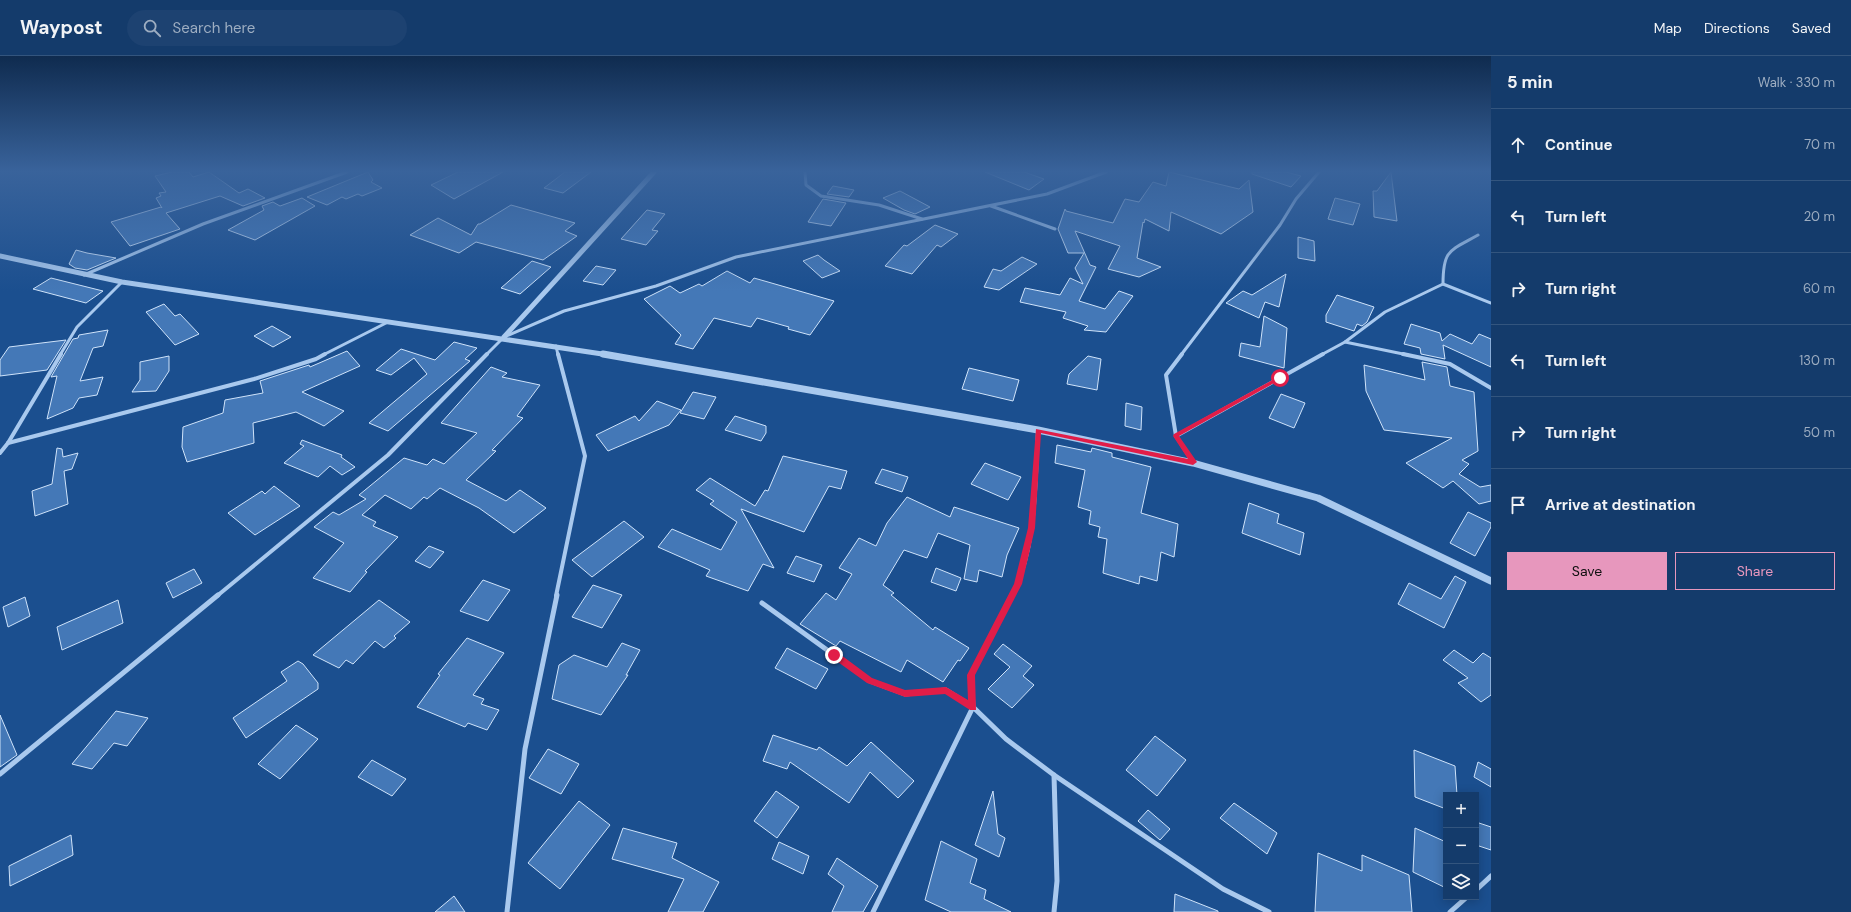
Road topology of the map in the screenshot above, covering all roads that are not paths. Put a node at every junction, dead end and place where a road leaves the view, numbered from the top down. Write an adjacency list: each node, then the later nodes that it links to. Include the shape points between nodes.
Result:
1 (236, 212): 11 (street)
2 (618, 212): 16 (street)
3 (899, 212): 7 (street)
4 (959, 212): 7 (street)
5 (1007, 212): 8 (street)
6 (1288, 212): 21 (street, via 1166,375)
7 (922, 219): 16 (street, via 736,257 656,286 564,311)
8 (1055, 229)
9 (1478, 235): 13 (street, via 1451,251 1443,263)
10 (0, 256): 11 (street)
11 (84, 275): 12 (street)
12 (122, 282): 15 (street); 22 (street, via 77,327)
13 (1444, 284): 14 (street); 17 (street, via 1385,312)
14 (1491, 303)
15 (391, 320): 16 (street); 22 (street, via 302,364 254,379)
16 (504, 337): 18 (street); 28 (street, via 388,455)
17 (1345, 342): 19 (street, via 1450,364); 21 (street)
18 (556, 346): 20 (street); 33 (street, via 586,456 525,749)
19 (1491, 388)
20 (1038, 430): 24 (street); 27 (street, via 1032,528 1018,584 971,675)
21 (1176, 436): 24 (street)
22 (8, 443): 23 (street)
23 (0, 453)
24 (1193, 462): 25 (street, via 1318,498)
25 (1491, 581)
26 (762, 602): 27 (street, via 870,681 905,694 946,690)
27 (973, 707): 29 (street, via 1006,739); 34 (street)
28 (0, 774)
29 (1054, 775): 35 (street, via 1057,881); 36 (street, via 1223,889)
30 (1491, 876): 31 (street)
31 (1479, 887)
32 (1464, 900): 37 (street)
33 (507, 912)
34 (873, 912)
35 (1054, 912)
36 (1269, 912)
37 (1450, 912)

